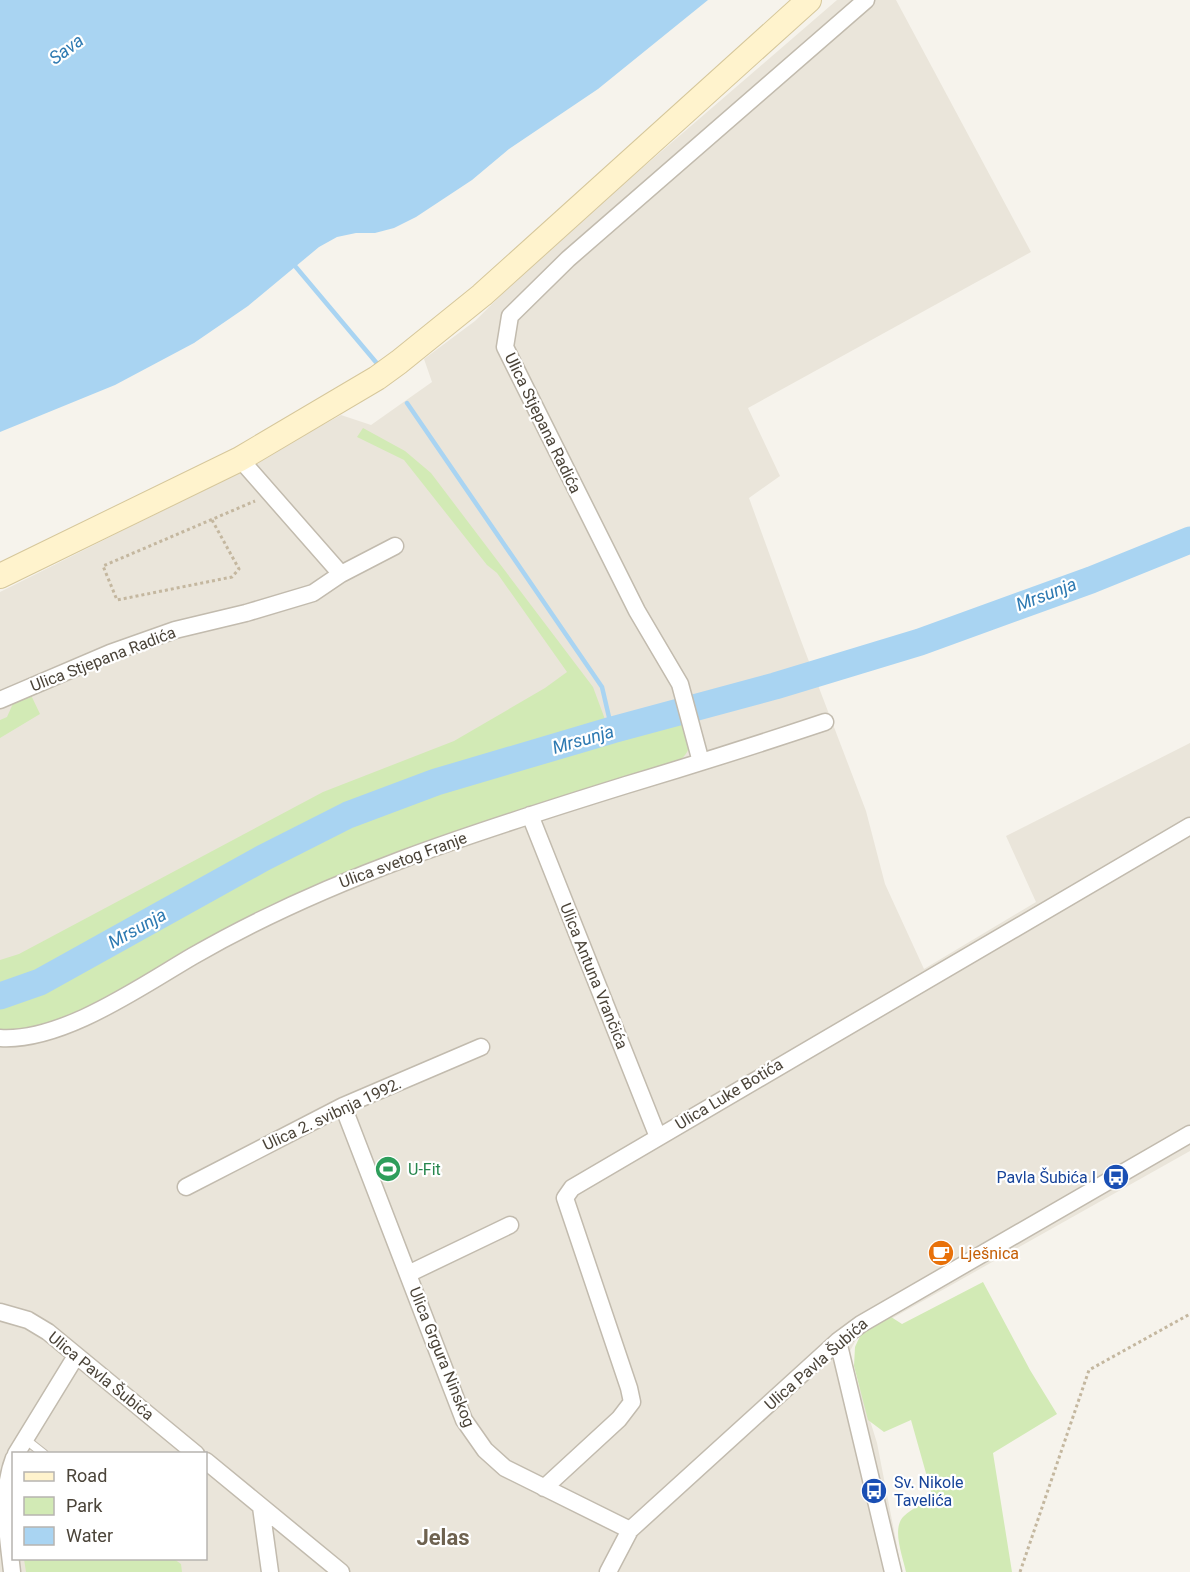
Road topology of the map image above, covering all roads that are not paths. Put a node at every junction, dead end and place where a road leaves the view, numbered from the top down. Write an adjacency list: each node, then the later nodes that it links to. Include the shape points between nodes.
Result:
1 (809, 0): 3 (main road, via 482,295 399,362)
2 (866, 0): 9 (street, Ulica Stjepana Radića, via 568,259 510,316 505,347 636,611 680,684)
3 (240, 459): 5 (street); 6 (main road)
4 (395, 546): 5 (street, Ulica Stjepana Radića)
5 (341, 574): 7 (street, Ulica Stjepana Radića, via 313,593 176,630 110,653)
6 (0, 576)
7 (0, 700)
8 (825, 722): 9 (street, Ulica svetog Franje)
9 (701, 762): 10 (street, Ulica svetog Franje)
10 (530, 815): 12 (street, Ulica svetog Franje, via 422,852 279,910 80,1020 28,1037); 16 (street, Ulica Antuna Vrančića)
11 (1190, 826): 16 (street, Ulica Luke Botića)
12 (0, 1038)
13 (481, 1047): 14 (street, Ulica 2. svibnja 1992.)
14 (343, 1106): 17 (street, Ulica 2. svibnja 1992.); 19 (street, Ulica Grgura Ninskog)
15 (1190, 1134): 21 (street, Ulica Pavla Šubića, via 886,1307)
16 (658, 1137): 29 (street, Ulica Luke Botića, via 572,1188 565,1198 632,1402 619,1419)
17 (186, 1187)
18 (510, 1225): 19 (street, Ulica Grgura Ninskog)
19 (408, 1274): 29 (street, Ulica Grgura Ninskog, via 464,1420 505,1468)
20 (0, 1312): 22 (street, Ulica Pavla Šubića, via 28,1320)
21 (838, 1341): 31 (street, Ulica Pavla Šubića); 36 (street)
22 (76, 1356): 23 (street); 26 (street, Ulica Pavla Šubića)
23 (25, 1439): 24 (street); 25 (lane)
24 (17, 1452)
25 (41, 1452)
26 (194, 1452)
27 (12, 1462): 32 (street, via 4,1496)
28 (207, 1462): 30 (street)
29 (544, 1488): 31 (street, Ulica Grgura Ninskog)
30 (261, 1507): 33 (street); 34 (street)
31 (630, 1530): 35 (street, Ulica Pavla Šubića)
32 (12, 1572)
33 (270, 1572)
34 (341, 1572)
35 (608, 1572)
36 (893, 1572)

